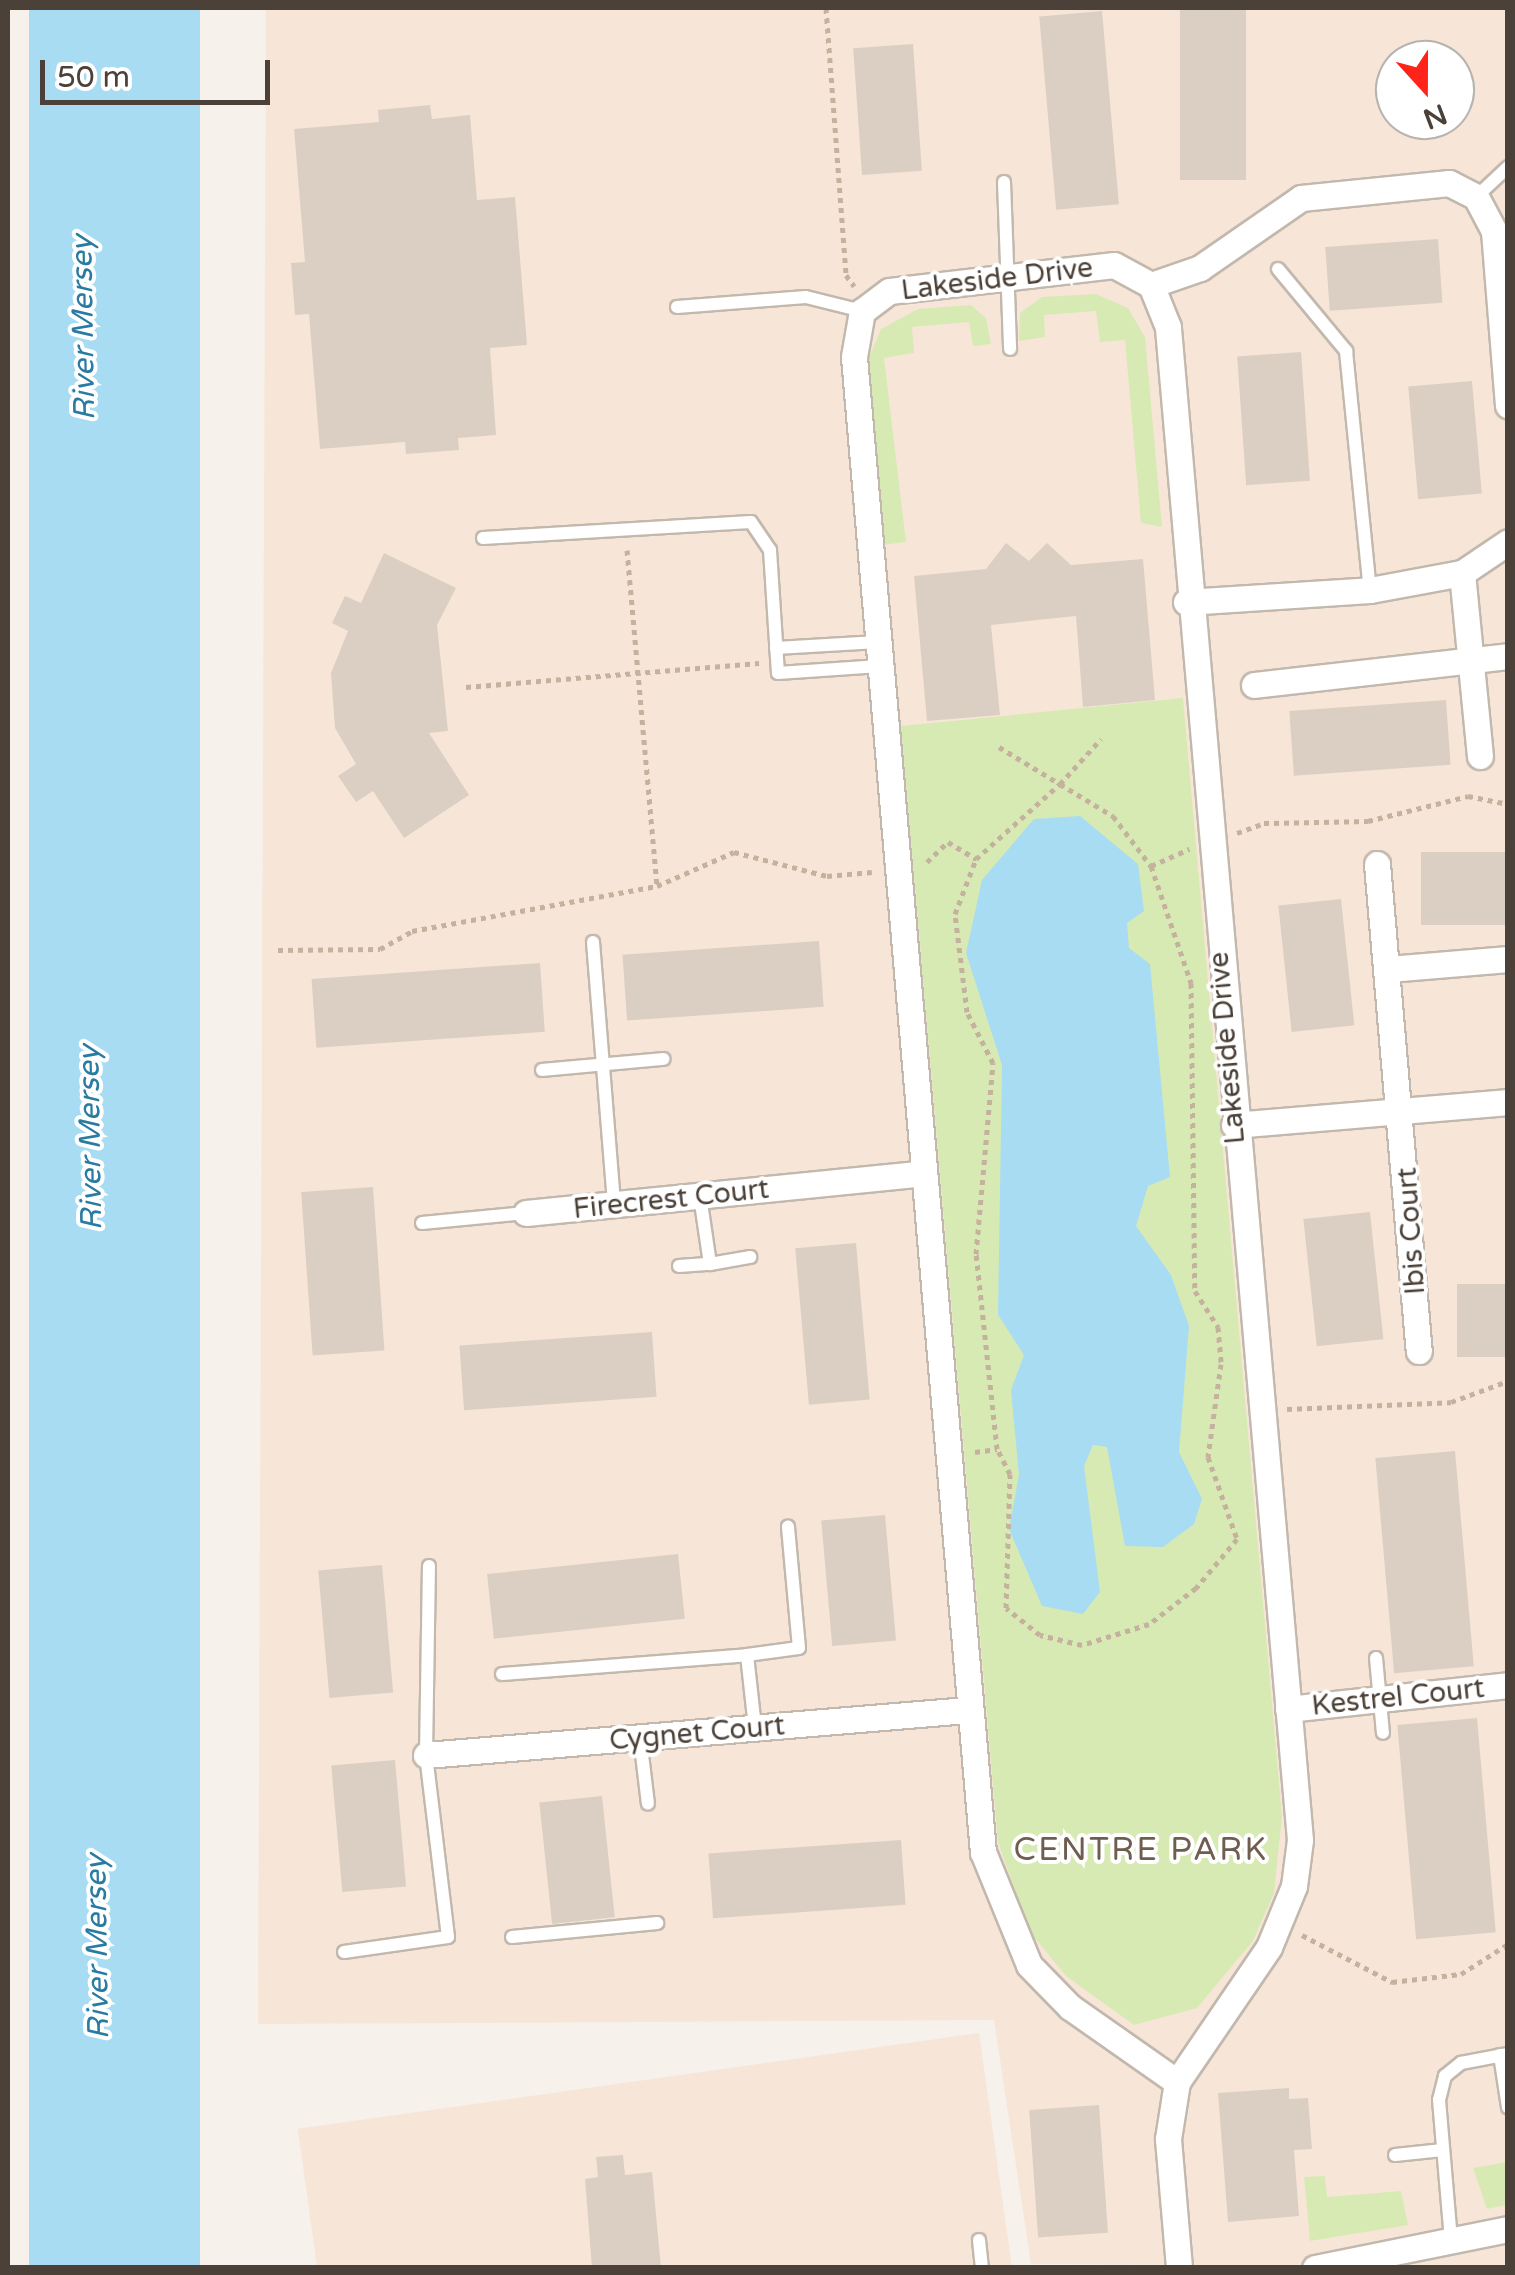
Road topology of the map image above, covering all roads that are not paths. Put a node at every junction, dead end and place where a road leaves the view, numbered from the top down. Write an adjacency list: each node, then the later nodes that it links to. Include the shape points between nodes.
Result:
1 (1508, 167): 3 (lane)
2 (1004, 182): 5 (lane)
3 (1476, 197): 6 (street, via 1450,182 1300,198 1200,268); 10 (street, via 1494,231)
4 (1278, 269): 14 (lane, via 1346,352)
5 (1006, 274): 6 (street, Lakeside Drive, via 1114,265); 8 (street, Lakeside Drive, via 905,286); 9 (lane)
6 (1150, 285): 15 (street, Lakeside Drive, via 1168,327)
7 (676, 307): 8 (lane, via 806,297)
8 (865, 308): 16 (street, via 854,357)
9 (1010, 348)
10 (1508, 404)
11 (484, 538): 19 (lane, via 741,518 761,528)
12 (1508, 542): 13 (street)
13 (1462, 574): 14 (street); 18 (street)
14 (1370, 590): 15 (street)
15 (1186, 602): 31 (street, Lakeside Drive)
16 (879, 654): 19 (lane); 19 (lane); 32 (street)
17 (1508, 656): 18 (street)
18 (1468, 659): 20 (street); 21 (street)
19 (777, 661)
20 (1254, 684)
21 (1480, 756)
22 (1377, 864): 25 (street, Ibis Court)
23 (593, 942): 27 (lane)
24 (1508, 959): 25 (street)
25 (1389, 969): 30 (street, Ibis Court)
26 (664, 1059): 27 (lane)
27 (603, 1064): 28 (lane); 34 (lane)
28 (542, 1070)
29 (1508, 1102): 30 (street)
30 (1402, 1110): 31 (street); 40 (street, Ibis Court)
31 (1234, 1125): 49 (street, Lakeside Drive)
32 (920, 1174): 33 (street, Firecrest Court); 48 (street)
33 (700, 1196): 34 (street, Firecrest Court); 38 (lane)
34 (614, 1205): 35 (street, Firecrest Court)
35 (526, 1213): 36 (lane, Firecrest Court)
36 (422, 1223)
37 (750, 1257): 38 (lane)
38 (710, 1264): 39 (lane)
39 (679, 1266)
40 (1420, 1352)
41 (788, 1526): 43 (lane, via 800,1648)
42 (429, 1566): 53 (lane)
43 (747, 1655): 45 (lane); 50 (lane)
44 (1376, 1658): 47 (lane)
45 (502, 1674)
46 (1508, 1684): 47 (street, Kestrel Court)
47 (1380, 1700): 49 (street, Kestrel Court); 51 (lane)
48 (968, 1710): 50 (street, Cygnet Court); 59 (street, via 983,1852 1021,1952 1070,2006)
49 (1288, 1710): 59 (street, Lakeside Drive, via 1300,1840 1281,1923)
50 (755, 1728): 52 (street, Cygnet Court)
51 (1383, 1733)
52 (640, 1738): 53 (street, Cygnet Court); 54 (lane)
53 (426, 1755): 57 (lane, via 448,1937)
54 (648, 1804)
55 (657, 1923): 56 (lane)
56 (512, 1937)
57 (344, 1952)
58 (1504, 2054): 60 (lane); 61 (lane, via 1461,2063 1446,2076)
59 (1176, 2082): 68 (street, Lakeside Drive, via 1168,2138)
60 (1508, 2107)
61 (1443, 2150): 62 (lane); 65 (lane)
62 (1395, 2155)
63 (1508, 2229): 65 (street)
64 (979, 2240): 67 (lane)
65 (1451, 2240): 66 (street)
66 (1344, 2264): 69 (street)
67 (982, 2268)
68 (1179, 2268)
69 (1315, 2268)

